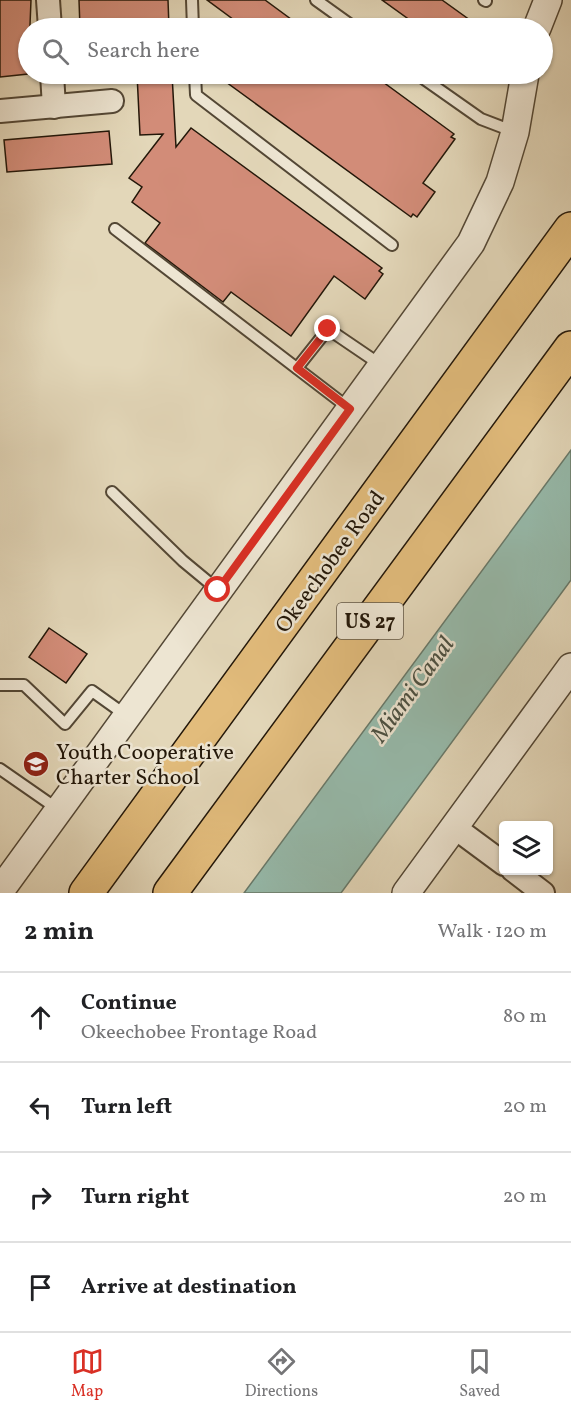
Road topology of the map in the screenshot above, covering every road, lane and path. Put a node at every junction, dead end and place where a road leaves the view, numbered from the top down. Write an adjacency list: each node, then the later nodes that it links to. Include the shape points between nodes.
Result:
1 (48, 0): 5 (street)
2 (192, 0): 6 (lane)
3 (316, 0): 7 (lane)
4 (548, 0): 8 (street)
5 (49, 18)
6 (193, 18)
7 (341, 18)
8 (541, 18)
9 (53, 84): 14 (street)
10 (195, 84): 19 (lane, via 196,95)
11 (431, 84): 16 (lane, via 481,119)
12 (523, 84): 16 (street)
13 (112, 101): 14 (street)
14 (54, 107): 15 (street)
15 (0, 111)
16 (515, 132): 21 (street, via 500,182 471,243)
17 (115, 229): 22 (lane)
18 (571, 229): 25 (highway, Okeechobee Road / US 27)
19 (392, 245)
20 (571, 348): 38 (highway, US 27)
21 (382, 366): 22 (lane, via 328,329); 23 (street)
22 (297, 368): 23 (lane)
23 (350, 409): 26 (street)
24 (112, 492): 26 (lane)
25 (313, 584): 36 (highway, Okeechobee Road / US 27); 37 (highway, via 271,663)
26 (218, 590): 29 (street)
27 (571, 667): 32 (street)
28 (0, 685): 29 (lane, via 24,685 65,723 92,691)
29 (127, 716): 31 (street)
30 (0, 769): 31 (lane)
31 (59, 810): 35 (street)
32 (453, 827): 33 (street); 39 (street)
33 (499, 860)
34 (520, 875): 40 (street)
35 (0, 891)
36 (86, 893)
37 (106, 893)
38 (170, 893)
39 (406, 893)
40 (543, 893)

